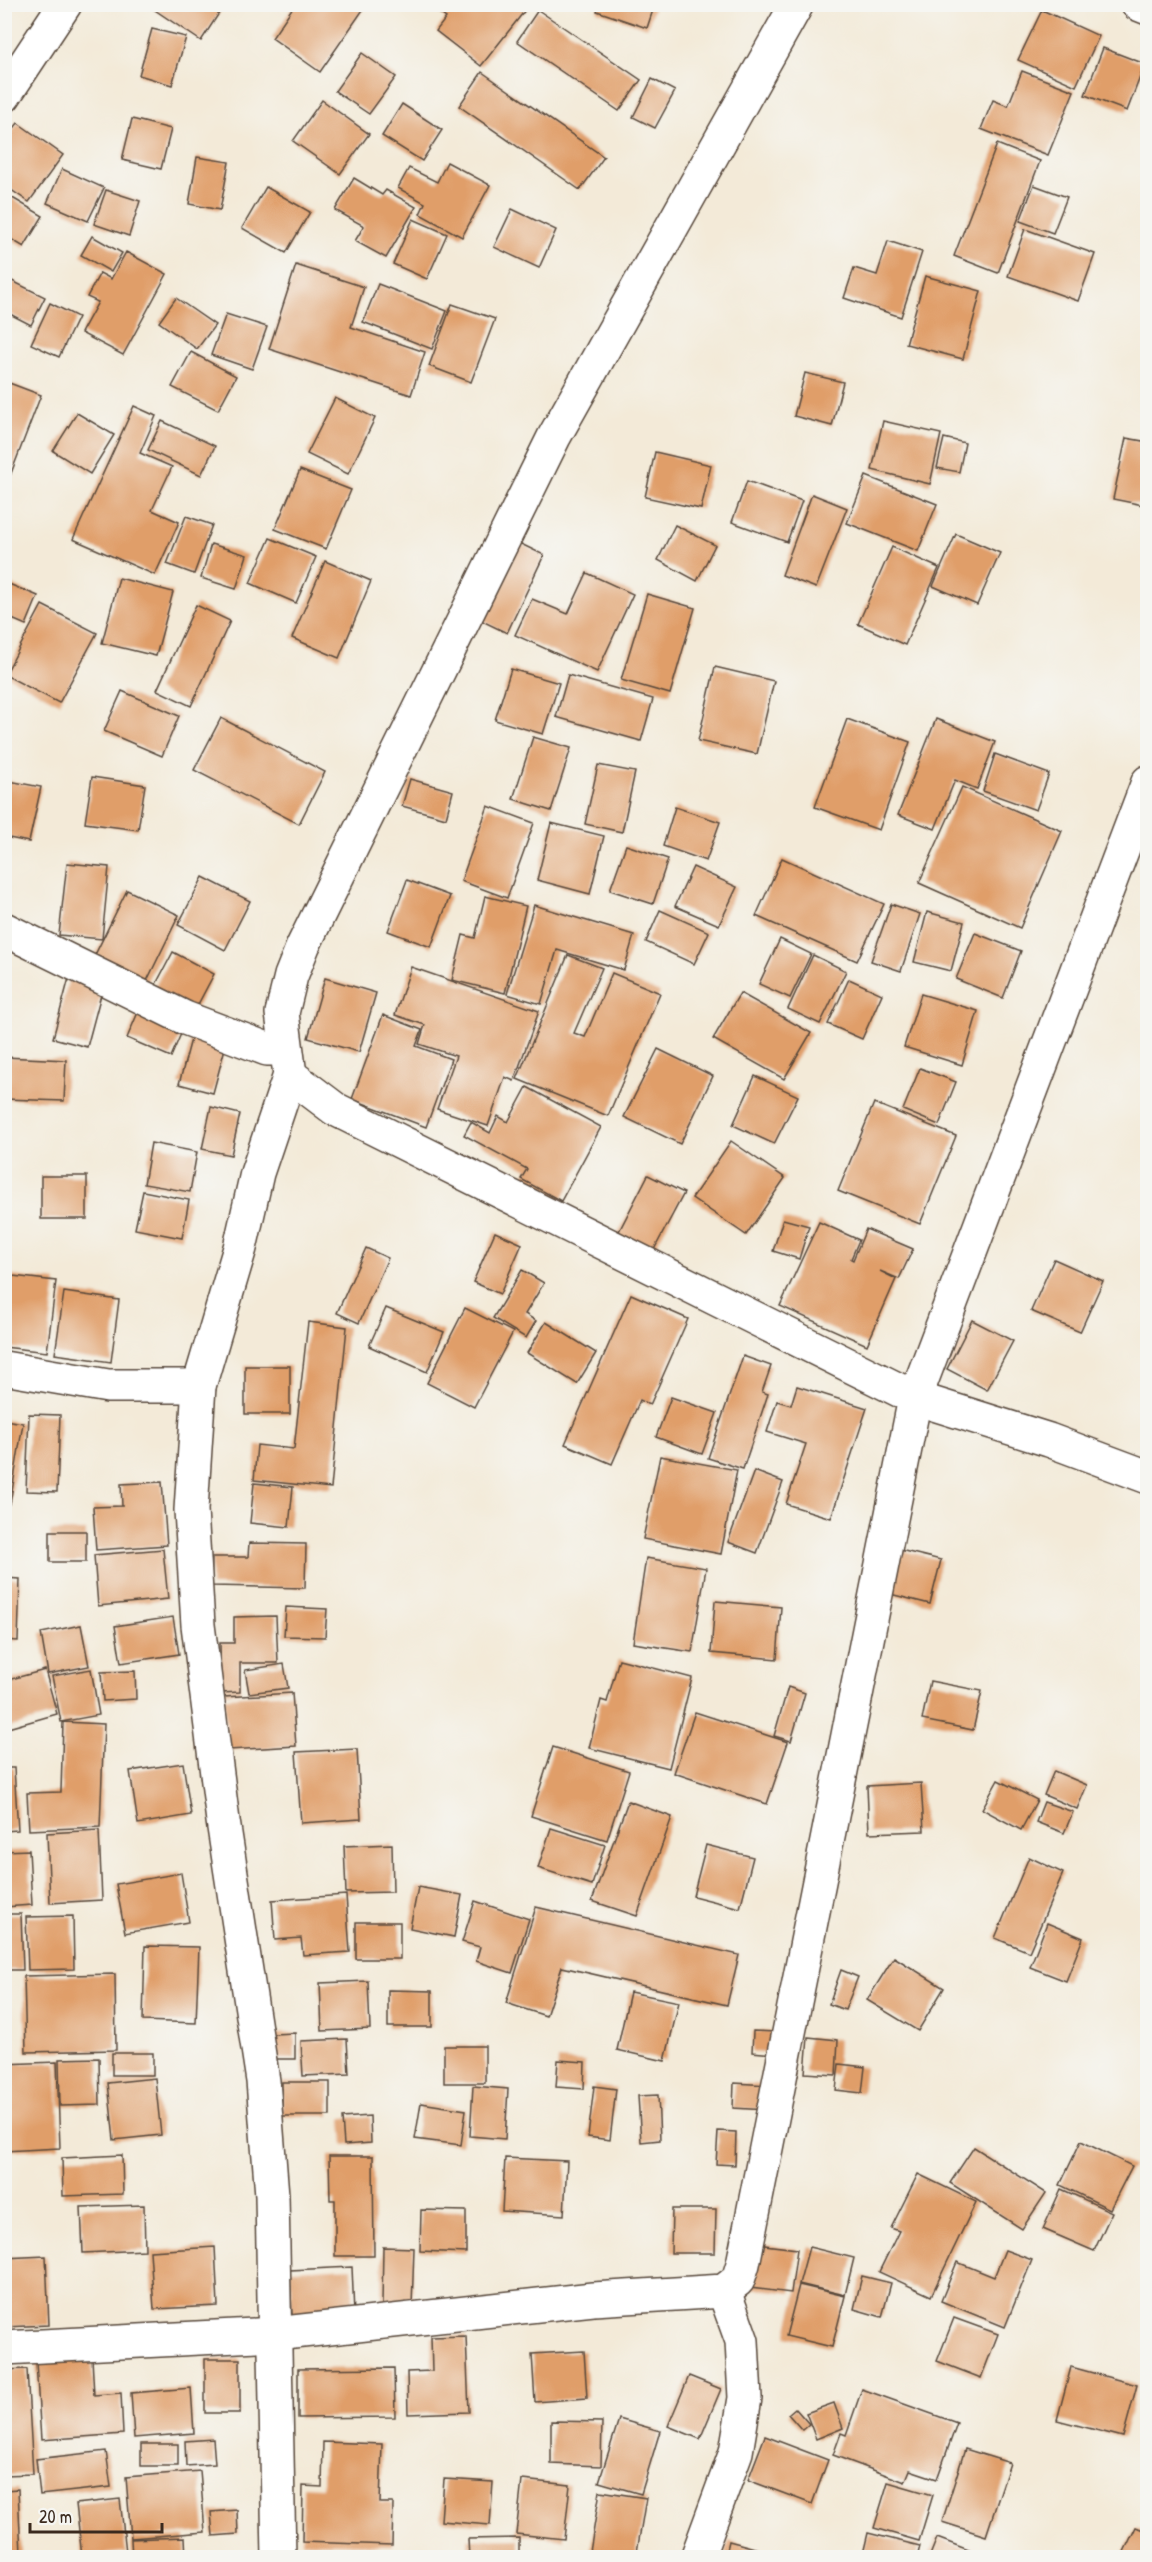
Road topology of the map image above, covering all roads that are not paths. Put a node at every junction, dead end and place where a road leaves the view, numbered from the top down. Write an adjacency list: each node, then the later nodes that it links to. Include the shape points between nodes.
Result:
1 (65, 4): 5 (street)
2 (797, 4): 8 (street, via 554,437 303,946 282,1013)
3 (1138, 4): 4 (street)
4 (1148, 8)
5 (4, 96)
6 (1148, 782): 11 (street)
7 (4, 929): 8 (street, via 185,1018 267,1049)
8 (287, 1062): 10 (street, via 240,1248); 11 (street, via 334,1109)
9 (4, 1368): 10 (street, via 108,1386)
10 (199, 1386): 14 (street, via 191,1510 198,1625 263,2080 272,2195)
11 (915, 1398): 12 (street, via 1049,1440); 13 (street, via 743,2264 738,2280)
12 (1148, 1477)
13 (724, 2290): 14 (street, via 593,2299); 17 (street, via 742,2341 745,2398 736,2452)
14 (275, 2334): 15 (street); 16 (street)
15 (4, 2348)
16 (279, 2558)
17 (697, 2558)

